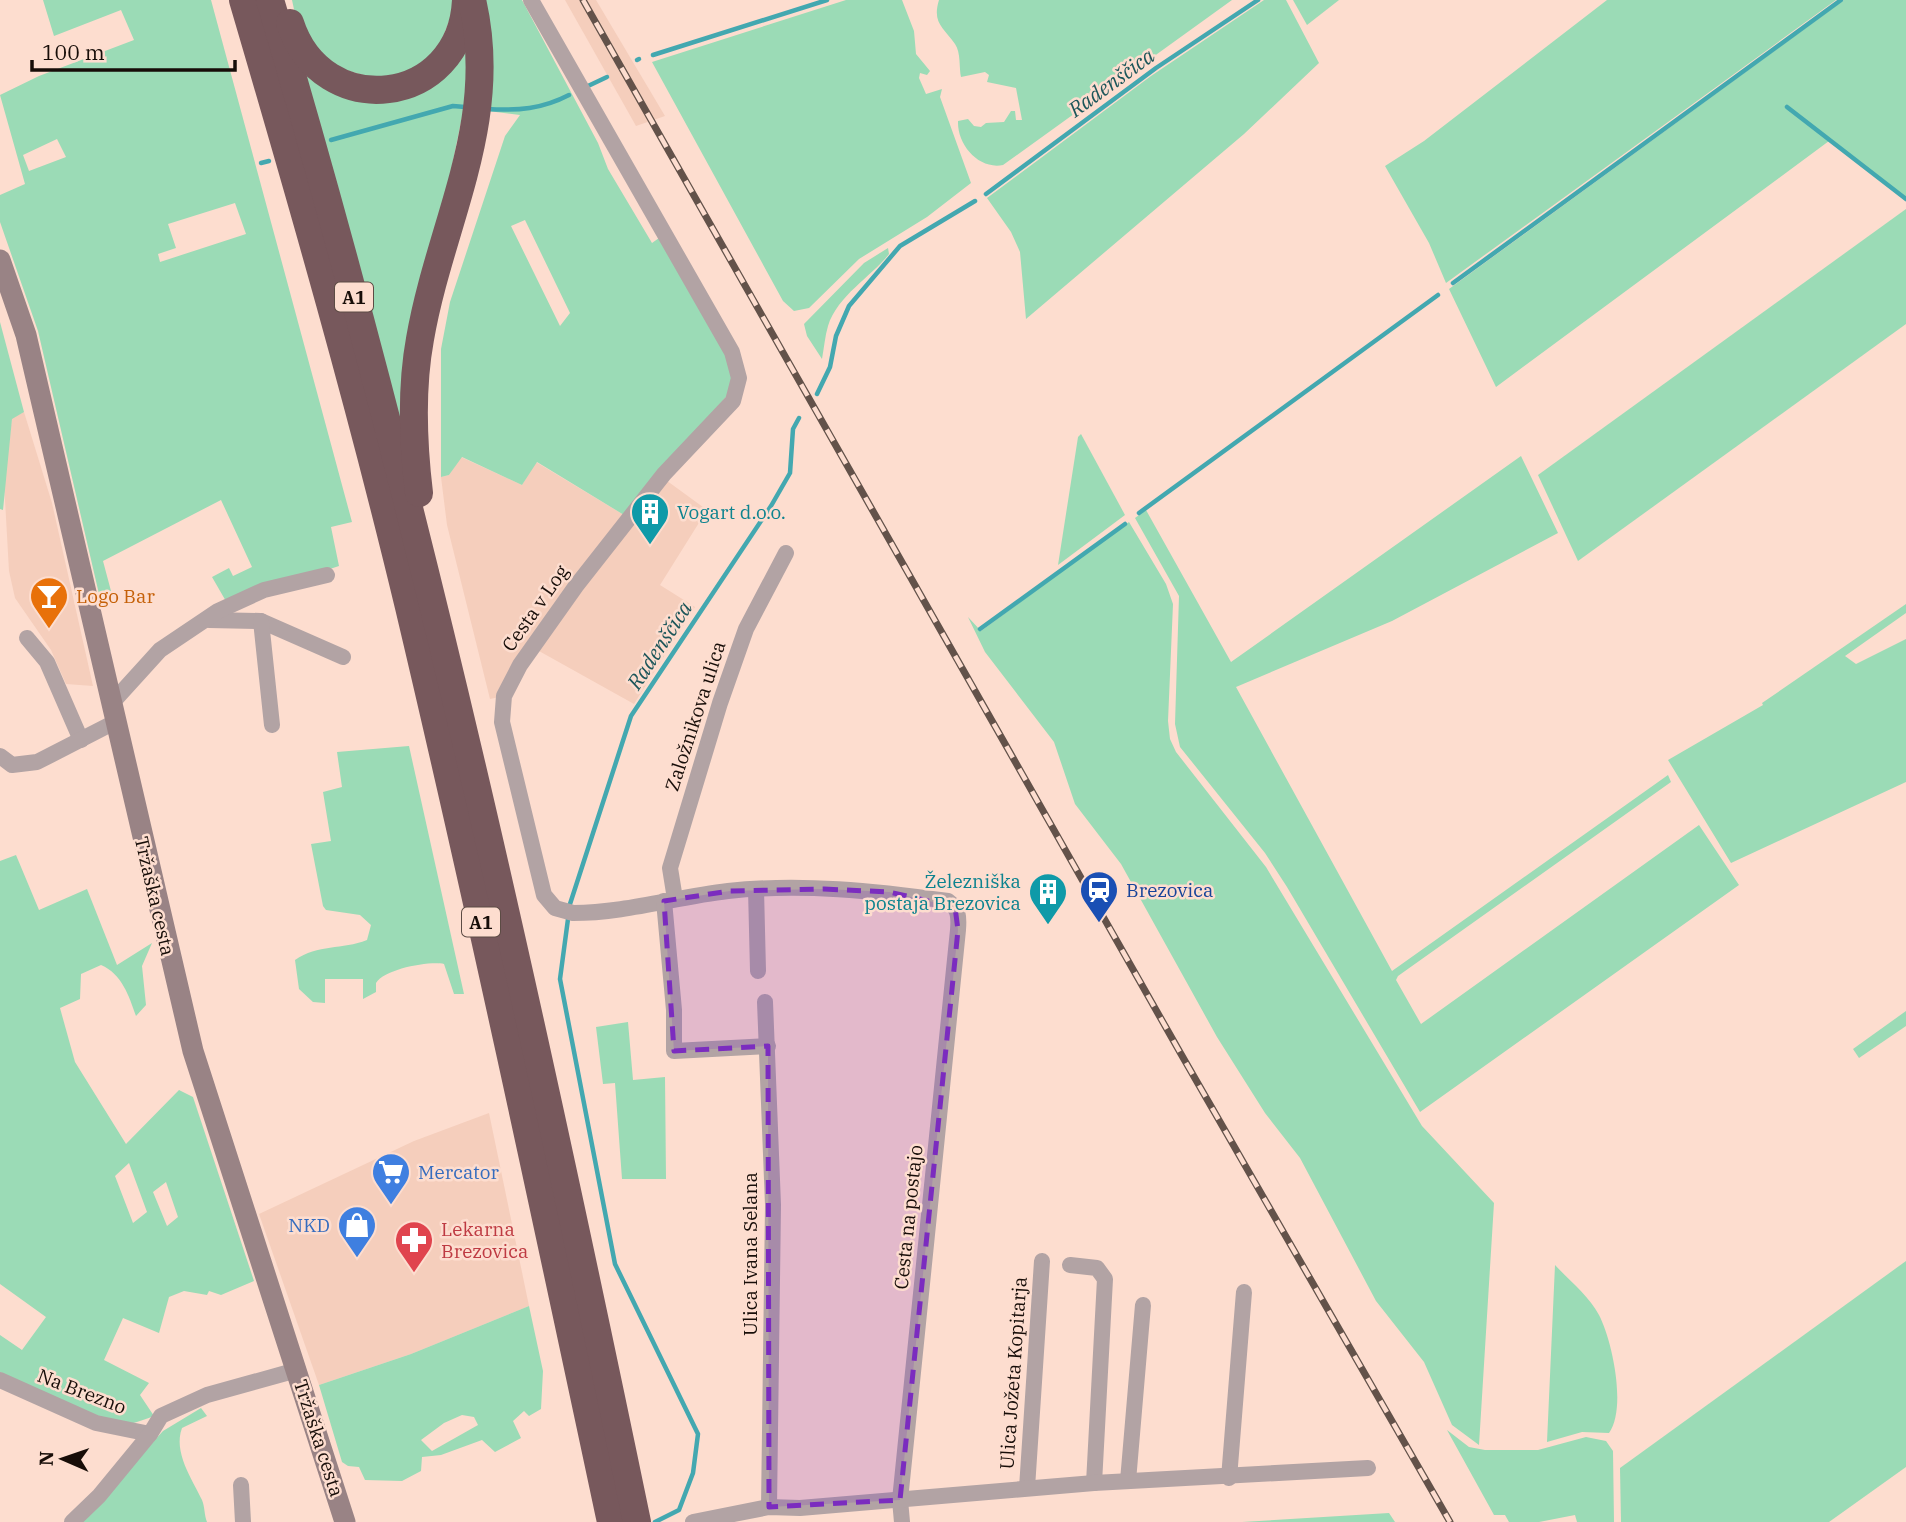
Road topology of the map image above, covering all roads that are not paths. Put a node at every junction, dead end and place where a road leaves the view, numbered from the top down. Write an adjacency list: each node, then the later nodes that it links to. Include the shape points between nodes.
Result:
1 (243, 0): 42 (highway, A1, via 363,426 408,606)
2 (270, 0): 10 (highway, A1, via 356,304)
3 (282, 0): 4 (highway, via 300,46 318,67 341,82 371,90 415,82 438,66 461,32)
4 (466, 0)
5 (472, 0): 10 (highway, via 479,37 477,110 463,188 419,340 414,439 420,505 433,562)
6 (531, 0): 20 (street, Cesta v Log, via 738,368 733,401 625,522 528,654 503,696 502,722 544,895 567,912)
7 (0, 260): 15 (main road, Tržaška cesta, via 26,335)
8 (786, 553): 20 (street, Založnikova ulica, via 746,629 679,832 670,868)
9 (327, 575): 11 (street, via 264,590)
10 (430, 595): 43 (highway, A1)
11 (209, 620): 12 (street); 15 (street, via 160,650)
12 (261, 621): 14 (street); 16 (street)
13 (27, 638): 17 (street, via 47,662)
14 (343, 657)
15 (113, 713): 17 (street); 28 (main road, Tržaška cesta, via 193,1051)
16 (272, 725)
17 (81, 740): 18 (street, via 37,762)
18 (4, 761)
19 (756, 889): 20 (street); 21 (street); 37 (street, Cesta na postajo, via 889,892 948,901 959,916)
20 (669, 900): 23 (street, Založnikova ulica, via 674,1051)
21 (758, 971)
22 (765, 1002): 23 (street, Ulica Ivana Selana)
23 (768, 1046): 38 (street, Ulica Ivana Selana, via 773,1205)
24 (1042, 1261): 36 (street, Ulica Jožeta Kopitarja)
25 (1070, 1265): 34 (street, via 1097,1268 1105,1279)
26 (1244, 1292): 32 (street)
27 (1143, 1304): 33 (street)
28 (297, 1370): 30 (street, via 207,1395 161,1416); 41 (main road, Tržaška cesta)
29 (0, 1380): 30 (street, Na Brezno, via 96,1423)
30 (150, 1434): 39 (street)
31 (1368, 1468): 32 (street, Ulica Jožeta Kopitarja)
32 (1229, 1478): 33 (street, Ulica Jožeta Kopitarja)
33 (1128, 1480): 34 (street, Ulica Jožeta Kopitarja)
34 (1094, 1483): 36 (street, Ulica Jožeta Kopitarja)
35 (241, 1485): 40 (street)
36 (1027, 1489): 37 (street, Ulica Jožeta Kopitarja)
37 (900, 1500): 38 (street); 45 (street, Cesta na postajo)
38 (769, 1507): 44 (street)
39 (72, 1522)
40 (243, 1522)
41 (345, 1522)
42 (611, 1522)
43 (636, 1522)
44 (693, 1522)
45 (902, 1522)

